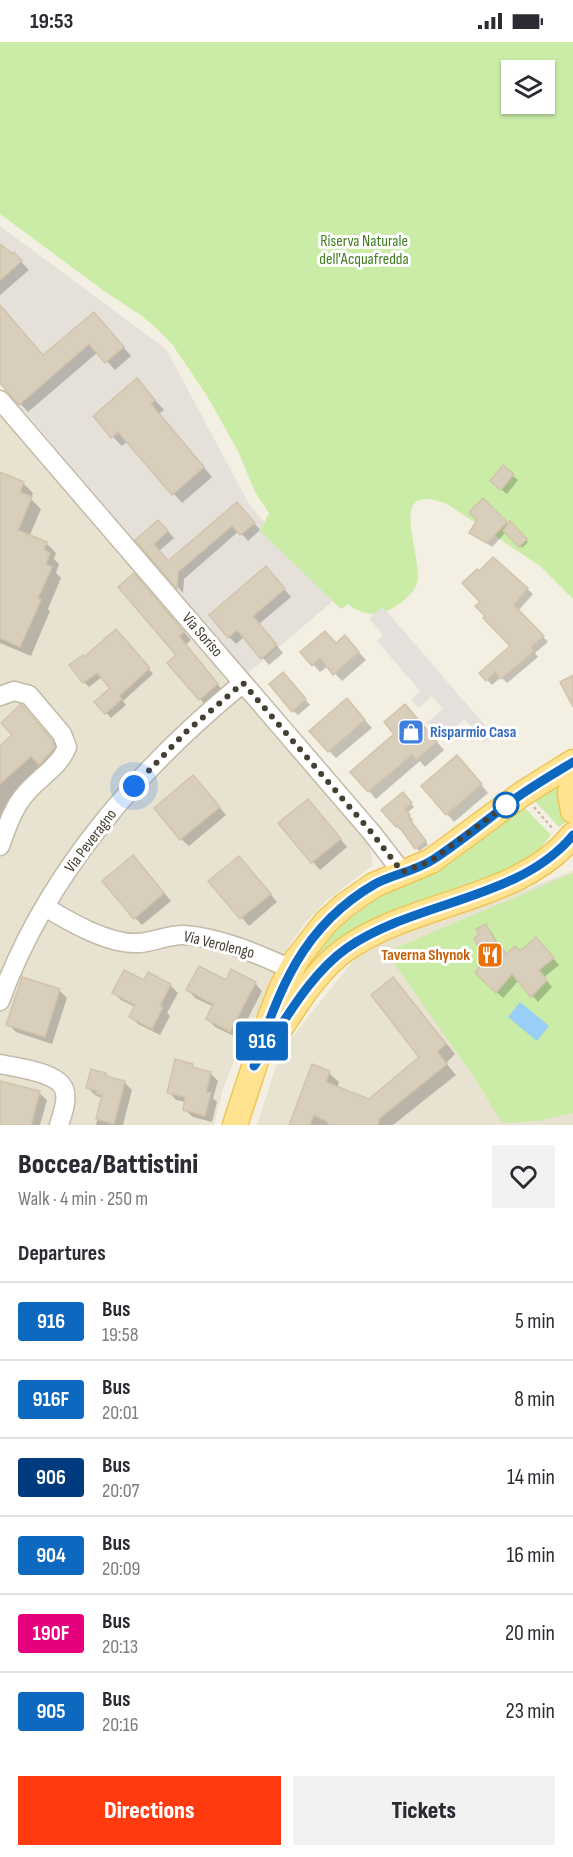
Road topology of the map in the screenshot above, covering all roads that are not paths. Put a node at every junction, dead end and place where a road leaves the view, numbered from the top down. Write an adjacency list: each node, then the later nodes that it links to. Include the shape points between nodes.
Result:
1 (0, 400): 2 (street, Via Soriso)
2 (243, 683): 9 (street, Via Soriso); 10 (street, Via Peveragno, via 186,732 134,786)
3 (0, 696): 8 (street, via 14,691 29,695 62,734 67,747 22,798)
4 (573, 762): 9 (main road, via 431,861)
5 (573, 777): 6 (main road)
6 (573, 811)
7 (564, 833): 14 (main road, via 547,861 521,877 380,931 345,949 306,989)
8 (1, 840)
9 (402, 872): 11 (main road, via 374,885 332,915)
10 (45, 907): 11 (street, Via Verolengo, via 86,929 122,942 196,936); 12 (street, Via Peveragno)
11 (291, 969): 14 (main road)
12 (0, 1001)
13 (0, 1064): 15 (street, via 60,1081 66,1096)
14 (254, 1066): 16 (main road)
15 (59, 1125)
16 (235, 1125)

